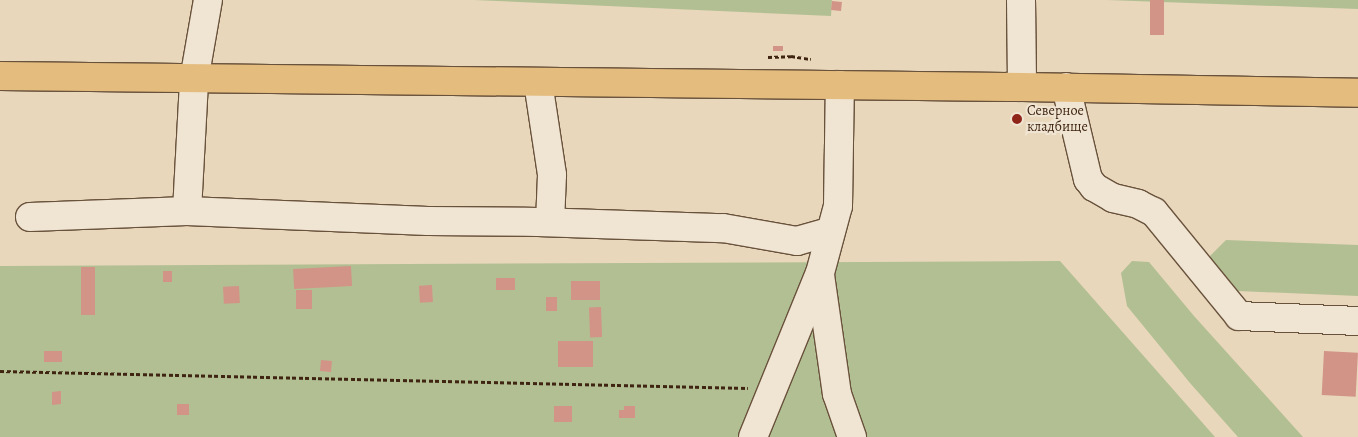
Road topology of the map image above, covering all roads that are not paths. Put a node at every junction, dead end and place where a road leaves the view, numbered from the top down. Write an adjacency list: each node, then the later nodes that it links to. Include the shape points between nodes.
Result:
1 (208, 0): 4 (lane)
2 (1021, 0): 7 (lane)
3 (0, 76): 4 (main road)
4 (194, 80): 5 (main road); 10 (lane)
5 (538, 82): 6 (main road); 12 (lane, via 552,175)
6 (840, 85): 7 (main road); 13 (lane, via 840,184)
7 (1022, 87): 8 (main road)
8 (1066, 88): 9 (main road); 15 (lane, via 1086,170 1094,187 1108,196 1154,212 1239,316)
9 (1358, 93)
10 (187, 211): 11 (lane); 12 (lane, via 428,221)
11 (30, 217)
12 (550, 222): 13 (lane, via 723,228 797,241)
13 (831, 231): 14 (lane)
14 (820, 273): 16 (lane); 17 (lane, via 837,394)
15 (1358, 321)
16 (753, 437)
17 (852, 437)

